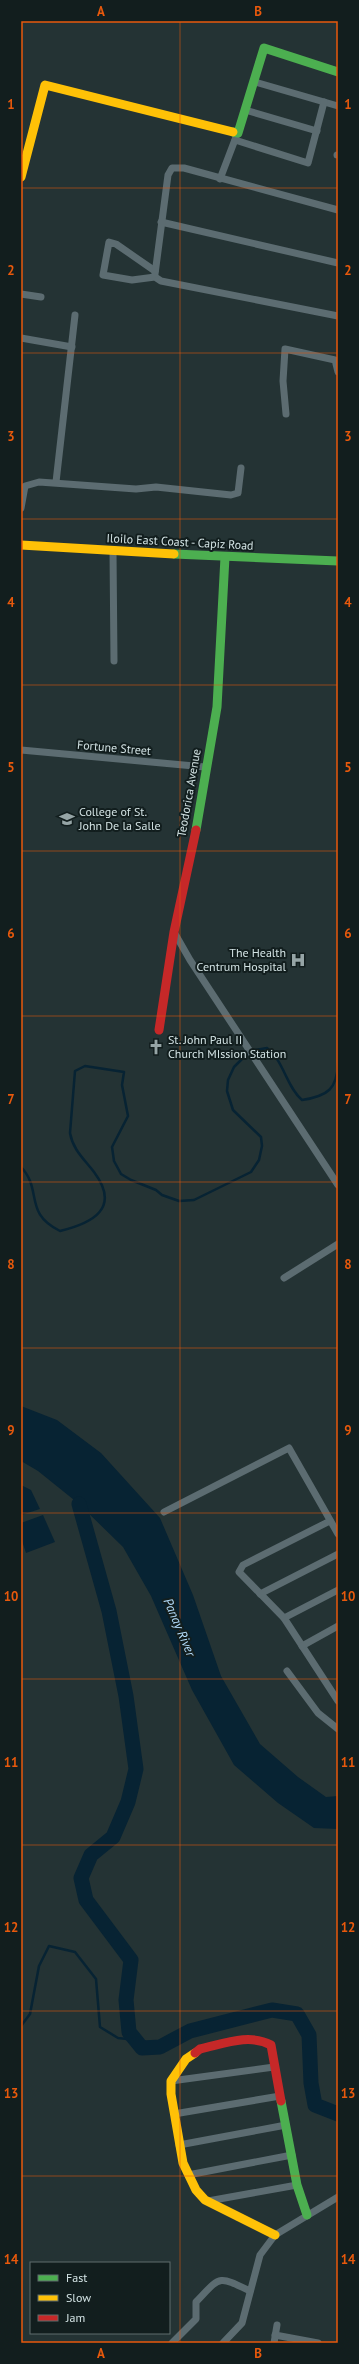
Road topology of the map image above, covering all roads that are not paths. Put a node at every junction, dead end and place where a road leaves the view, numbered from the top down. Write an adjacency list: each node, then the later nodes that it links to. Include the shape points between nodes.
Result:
1 (338, 72): 2 (street, via 264,48)
2 (255, 82): 3 (street); 5 (street)
3 (324, 102): 4 (street); 6 (street)
4 (338, 106)
5 (245, 110): 6 (street); 7 (street)
6 (317, 131): 7 (street, via 308,163)
7 (236, 137): 8 (street, via 45,85); 9 (street)
8 (21, 177)
9 (220, 179): 10 (street); 11 (street, via 184,168 172,168 168,175)
10 (338, 210)
11 (161, 222): 12 (street); 13 (street)
12 (338, 263)
13 (155, 274): 13 (street, via 116,244 109,242 103,275 132,280); 17 (street, via 161,281)
14 (21, 294): 15 (street)
15 (41, 297)
16 (75, 315): 19 (street)
17 (338, 316)
18 (21, 338): 19 (street)
19 (72, 347): 23 (street)
20 (338, 372): 21 (street, via 335,360 286,349 283,381)
21 (286, 414)
22 (241, 468): 23 (street, via 238,493 231,495 156,487 136,489)
23 (56, 482): 24 (street, via 24,486)
24 (21, 508)
25 (21, 545): 26 (street, Iloilo East Coast - Capiz Road)
26 (113, 551): 27 (street, Iloilo East Coast - Capiz Road); 29 (street)
27 (225, 558): 28 (street, Iloilo East Coast - Capiz Road); 31 (street, Teodorica Avenue, via 217,707)
28 (338, 560)
29 (114, 661)
30 (21, 750): 31 (street, Fortune Street)
31 (205, 767): 32 (street, Teodorica Avenue, via 189,868)
32 (174, 932): 33 (street, Teodorica Avenue); 34 (street)
33 (159, 1030)
34 (338, 1185)
35 (338, 1244): 36 (street)
36 (284, 1278)
37 (164, 1512): 38 (street, via 290,1448)
38 (330, 1521): 39 (street); 42 (street, via 243,1564 240,1572)
39 (338, 1534)
40 (338, 1554): 42 (street)
41 (338, 1590): 43 (street)
42 (260, 1594): 43 (street)
43 (284, 1618): 45 (street)
44 (338, 1626): 45 (street)
45 (302, 1646): 47 (street)
46 (287, 1671): 48 (street, via 318,1712)
47 (338, 1700)
48 (338, 1729)
49 (274, 2067): 50 (street); 50 (street, via 271,2045 252,2038 200,2050 186,2059); 51 (street)
50 (172, 2081): 52 (street)
51 (280, 2096): 52 (street); 53 (street)
52 (174, 2114): 54 (street)
53 (286, 2125): 54 (street); 55 (street)
54 (179, 2145): 56 (street)
55 (292, 2155): 56 (street); 57 (street)
56 (188, 2175): 59 (street, via 196,2190)
57 (297, 2185): 59 (street); 60 (street)
58 (338, 2197): 60 (street)
59 (208, 2201): 61 (street)
60 (307, 2215): 61 (street)
61 (275, 2234): 62 (street, via 260,2255)
62 (250, 2291): 65 (street, via 225,2279 216,2281 196,2302 196,2319); 66 (street, via 242,2323)
63 (277, 2325): 64 (street)
64 (275, 2335): 67 (street); 68 (street)
65 (172, 2343)
66 (224, 2343)
67 (274, 2343)
68 (318, 2343)

